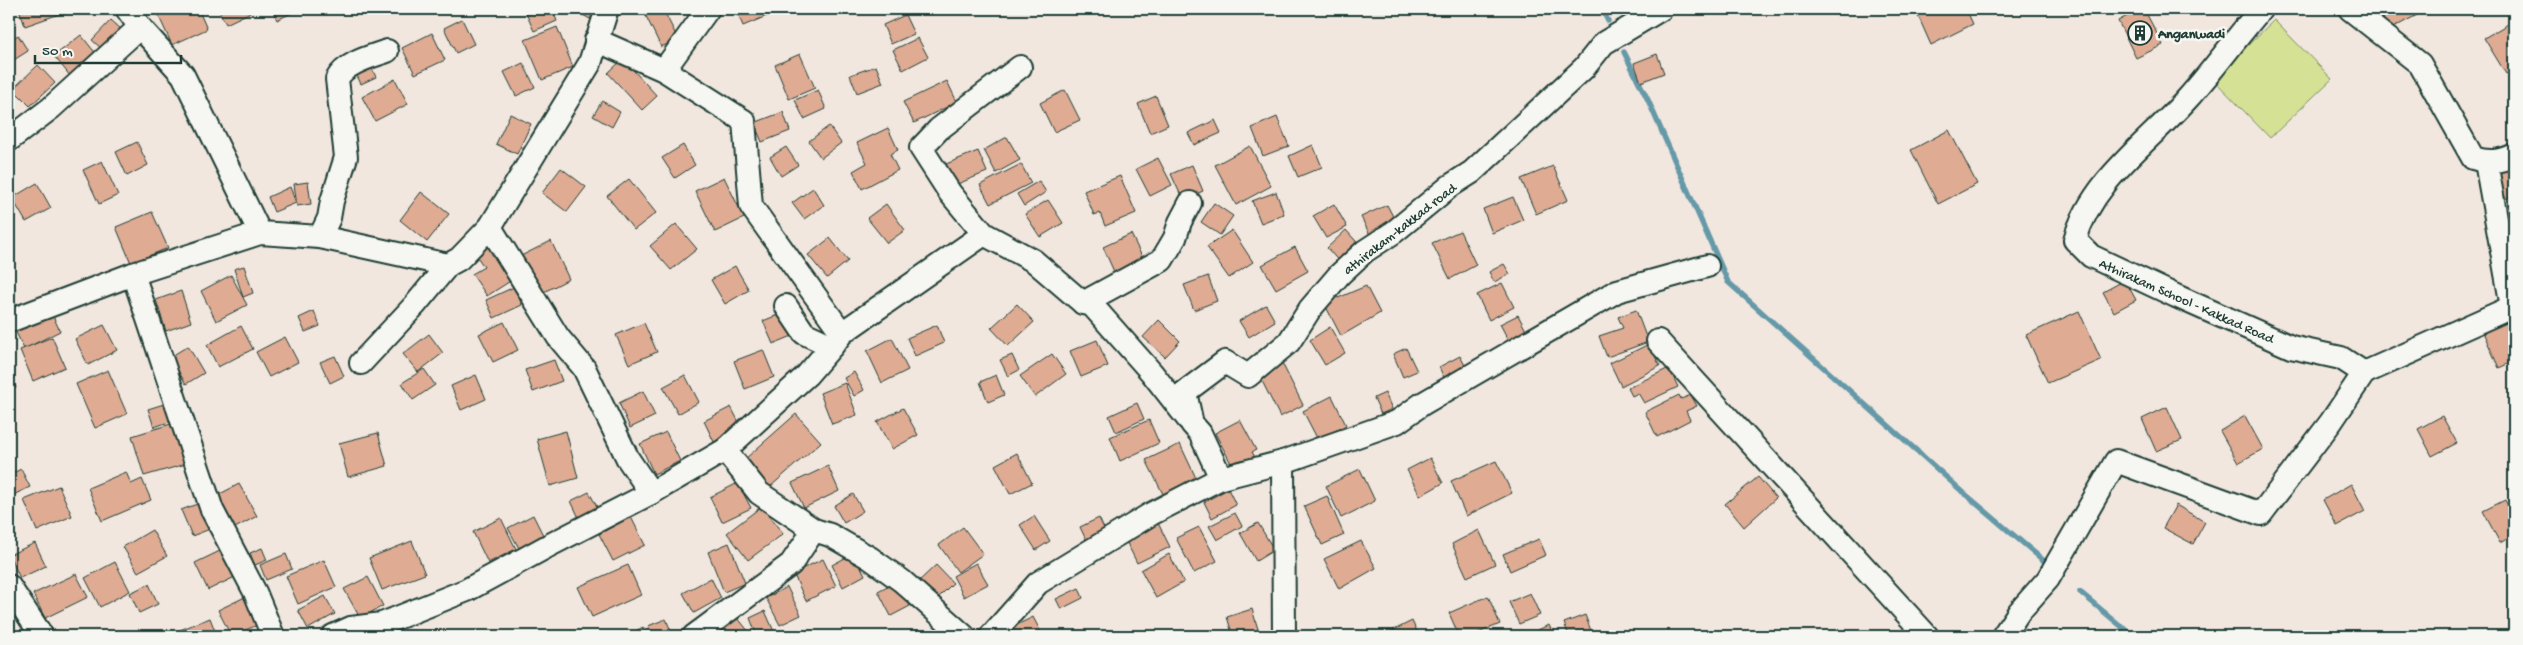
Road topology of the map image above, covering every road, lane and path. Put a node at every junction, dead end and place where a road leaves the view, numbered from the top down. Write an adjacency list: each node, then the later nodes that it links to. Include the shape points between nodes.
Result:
1 (127, 9): 7 (street)
2 (607, 9): 8 (street)
3 (708, 9): 11 (street)
4 (1661, 9): 31 (street, athirakam-kakkad road, via 1604,43 1584,68 1472,172 1365,251 1310,308 1289,342 1248,376 1224,362 1185,392)
5 (2261, 9): 30 (street, Athirakam School - Kakkad Road, via 2188,98 2104,185 2081,218 2075,240 2091,256 2176,296 2291,347 2341,358)
6 (2350, 9): 14 (street, via 2420,64 2473,158)
7 (140, 27): 12 (street, via 51,108); 17 (street, via 183,75)
8 (596, 40): 11 (street); 16 (street, via 590,63)
9 (386, 51): 19 (street, via 350,66 340,72 337,79 346,157 330,218)
10 (1020, 67): 18 (street, via 939,129 921,148 950,193)
11 (664, 70): 27 (street, via 744,121 751,206)
12 (9, 140)
13 (2514, 155): 14 (street, via 2500,162)
14 (2486, 162): 25 (street)
15 (1190, 203): 23 (street, via 1162,260)
16 (490, 227): 20 (street, via 459,259); 35 (street, via 558,337 584,368 628,459)
17 (260, 233): 19 (street); 22 (street)
18 (984, 234): 23 (street, via 1034,261); 27 (street)
19 (320, 237): 20 (street)
20 (448, 265): 29 (street)
21 (1707, 266): 33 (street, via 1617,291 1422,404 1397,422)
22 (133, 274): 26 (street); 39 (street, via 212,510 255,592)
23 (1083, 302): 31 (street, via 1091,304)
24 (786, 306): 27 (street, via 804,334)
25 (2513, 310): 30 (street)
26 (9, 321)
27 (837, 339): 32 (street, via 807,375)
28 (1658, 341): 45 (street)
29 (361, 363)
30 (2364, 373): 46 (street, via 2331,422 2260,514 2116,461 2048,579)
31 (1192, 424): 34 (street, athirakam-kakkad road, via 1200,433)
32 (725, 450): 35 (street); 36 (street, via 759,493)
33 (1282, 462): 34 (street); 44 (street)
34 (1222, 478): 43 (street, via 1151,514 1038,583)
35 (651, 493): 40 (street, via 467,590 382,624 351,628)
36 (814, 530): 41 (street, via 791,564); 42 (street, via 830,535 878,564)
37 (9, 586): 38 (street)
38 (42, 636)
39 (273, 636)
40 (333, 636)
41 (694, 636)
42 (964, 636)
43 (991, 636)
44 (1284, 636)
45 (1927, 636)
46 (2003, 636)

